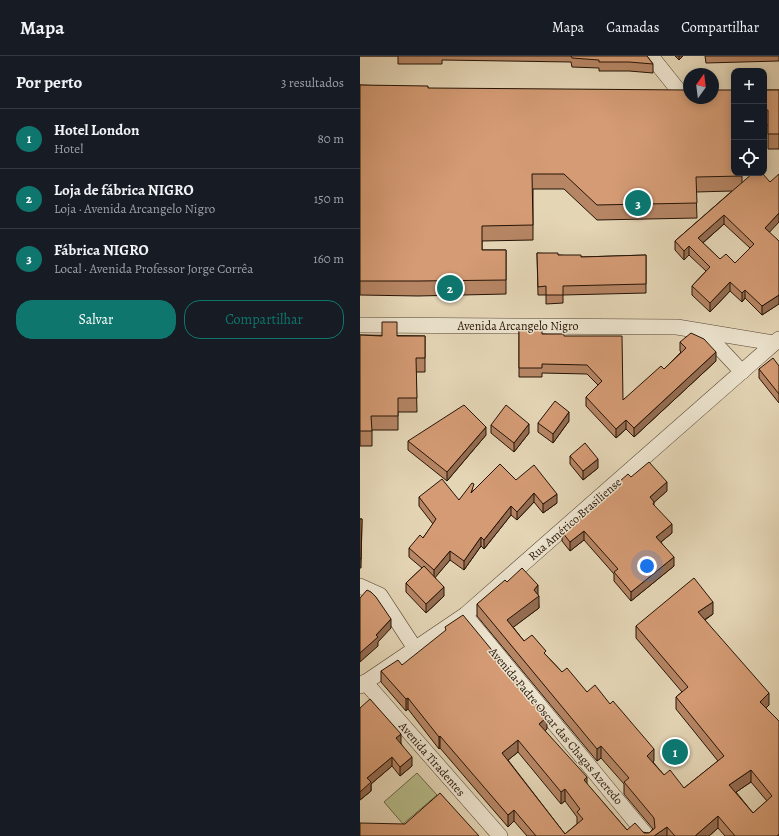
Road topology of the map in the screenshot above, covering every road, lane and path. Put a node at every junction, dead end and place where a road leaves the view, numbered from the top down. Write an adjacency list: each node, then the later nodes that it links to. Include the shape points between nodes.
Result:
1 (651, 56): 2 (street)
2 (683, 93)
3 (667, 96): 4 (street)
4 (683, 96)
5 (360, 325): 6 (street, Avenida Arcangelo Nigro)
6 (677, 327): 7 (street, Avenida Arcangelo Nigro); 8 (street, Avenida Arcangelo Nigro, via 714,342)
7 (776, 341): 8 (street, Rua Américo Brasiliense)
8 (742, 372): 10 (street, Rua Américo Brasiliense)
9 (360, 586): 11 (street, via 380,595)
10 (465, 616): 11 (street, Rua Américo Brasiliense); 14 (street, Avenida Padre Oscar das Chagas Azeredo)
11 (416, 650): 12 (street, Rua Américo Brasiliense)
12 (363, 684): 13 (street, Avenida Tiradentes)
13 (500, 836)
14 (647, 836)

